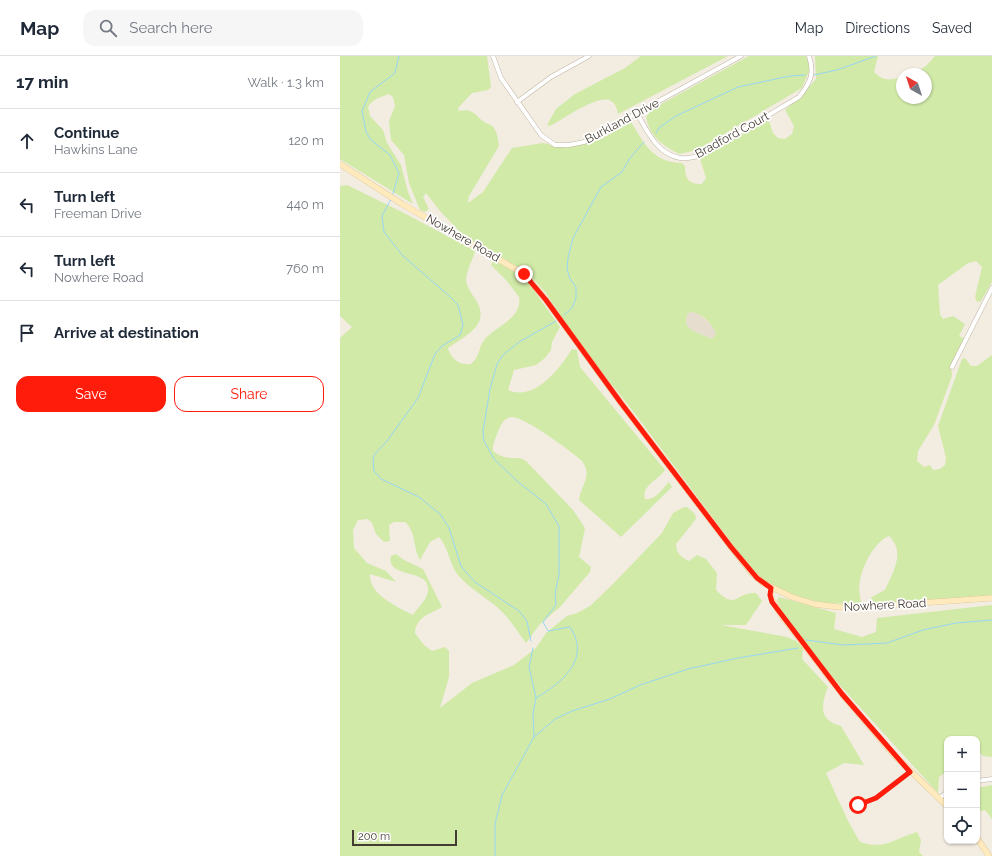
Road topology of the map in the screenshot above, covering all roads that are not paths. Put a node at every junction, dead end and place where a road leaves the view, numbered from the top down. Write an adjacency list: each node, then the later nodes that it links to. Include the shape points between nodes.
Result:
1 (493, 56): 5 (street, Burkland Drive, via 502,78)
2 (589, 56): 5 (street, via 550,77)
3 (741, 56): 6 (street, Burkland Drive)
4 (809, 56): 6 (street, Bradford Court, via 813,67 809,84 799,97 699,156 680,159 665,153 654,142)
5 (517, 102): 6 (street, Burkland Drive, via 541,134 555,144 584,142)
6 (637, 113)
7 (340, 164): 10 (street, Nowhere Road, via 402,204 524,274 731,547 757,578)
8 (992, 288): 9 (street)
9 (952, 367)
10 (771, 588): 11 (street, Nowhere Road, via 814,604 849,608); 12 (street, via 772,602 798,638 842,694)
11 (992, 598)
12 (910, 772): 16 (street); 18 (street, via 876,798)
13 (992, 779): 14 (street)
14 (980, 781)
15 (944, 795): 16 (street)
16 (939, 799): 17 (street)
17 (944, 803)
18 (858, 805)
19 (980, 842): 20 (street)
20 (989, 856)

